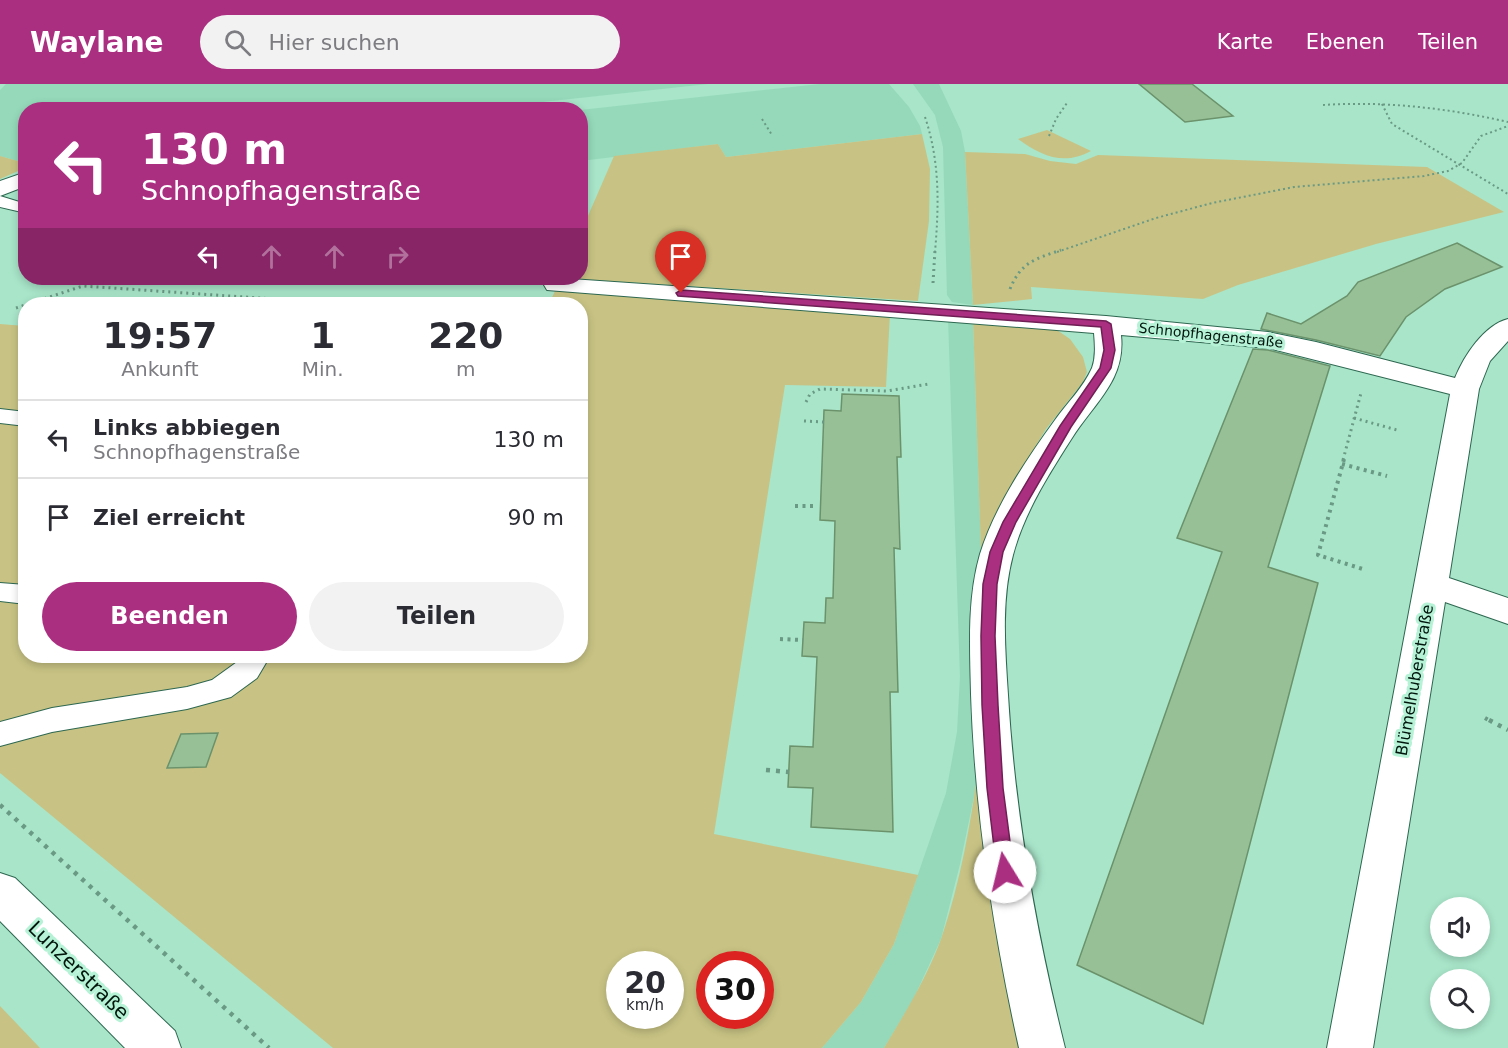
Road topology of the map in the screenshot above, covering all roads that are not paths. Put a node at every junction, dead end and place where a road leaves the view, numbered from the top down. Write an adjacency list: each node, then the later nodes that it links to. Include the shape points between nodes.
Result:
1 (18, 181): 2 (street)
2 (0, 189)
3 (0, 201): 4 (lane)
4 (18, 208)
5 (556, 285): 6 (street, Schnopfhagenstraße)
6 (1106, 324): 8 (street, Schnopfhagenstraße, via 1268,340); 19 (street, via 1106,368 1009,522 990,584 990,705 1000,839 1020,959)
7 (1508, 327): 8 (street, Blümelhuberstraße, via 1485,347 1470,369)
8 (1466, 389): 11 (street, Blümelhuberstraße)
9 (0, 416): 10 (lane)
10 (18, 418)
11 (1431, 584): 14 (street); 20 (street, Blümelhuberstraße)
12 (0, 592): 13 (lane)
13 (18, 594)
14 (1508, 611)
15 (252, 663): 16 (lane, via 221,689 52,720)
16 (0, 734)
17 (0, 892): 18 (street, Lunzerstraße)
18 (158, 1048)
19 (1042, 1048)
20 (1350, 1048)

